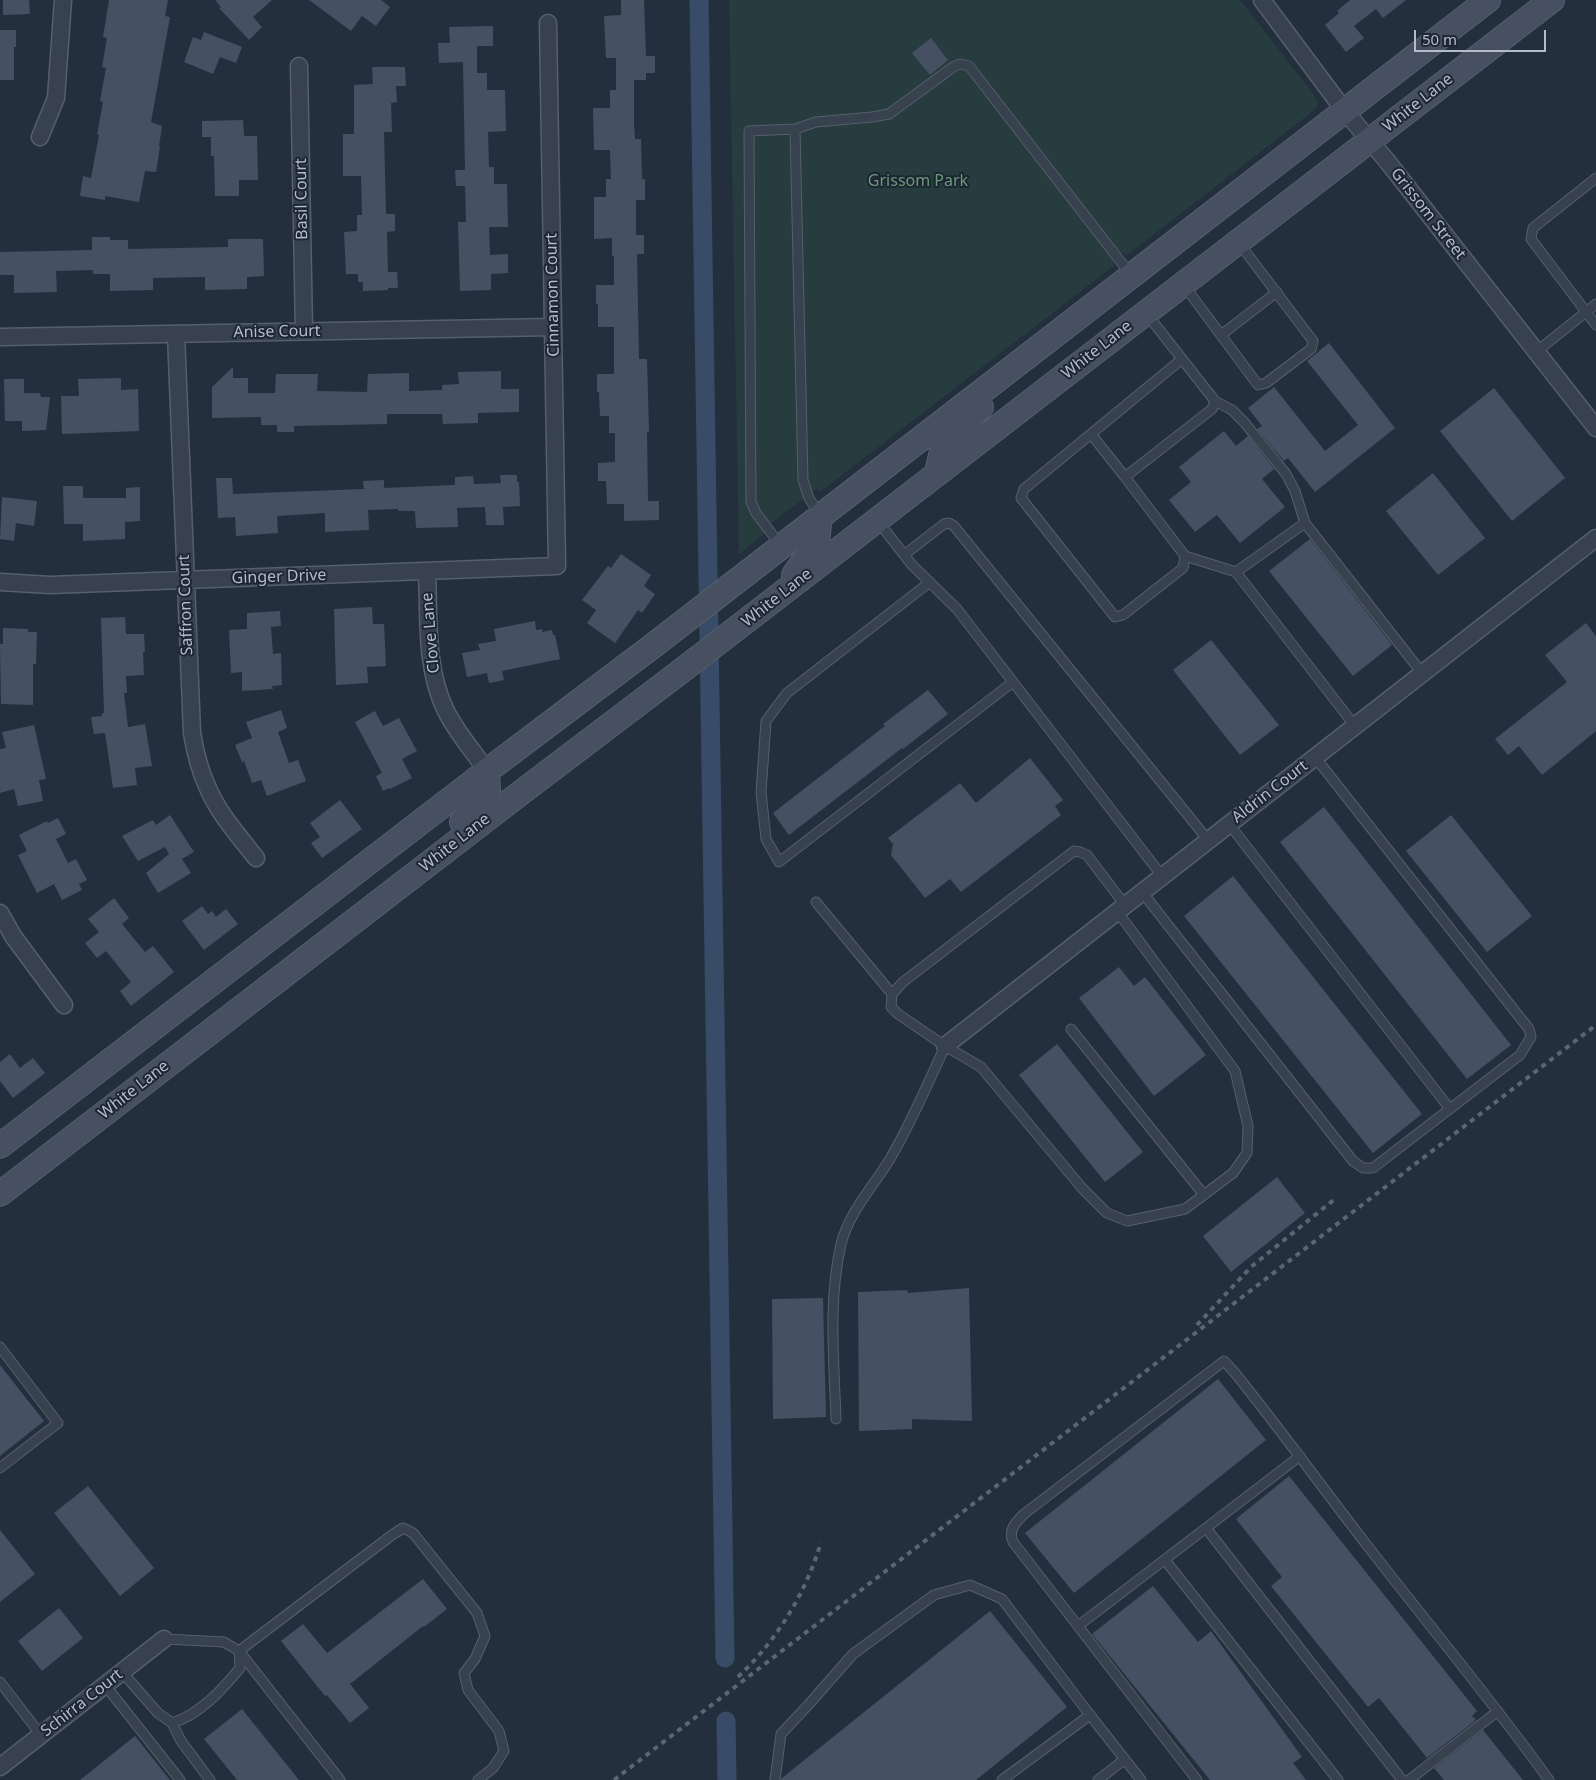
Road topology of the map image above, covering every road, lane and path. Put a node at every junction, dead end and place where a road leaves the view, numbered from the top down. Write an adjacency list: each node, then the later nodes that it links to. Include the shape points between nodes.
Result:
1 (63, 0): 9 (street, via 56,98)
2 (1488, 0): 7 (main road)
3 (1552, 0): 10 (main road, White Lane)
4 (1269, 3): 7 (street, Grissom Street)
5 (548, 23): 20 (street, Cinnamon Court)
6 (299, 66): 21 (street, Basil Court)
7 (1344, 110): 10 (street, Grissom Street); 13 (main road)
8 (795, 129): 13 (lane, via 816,122 889,114 953,67 960,64 969,66); 33 (lane, via 803,480); 37 (lane, via 749,131 751,502)
9 (40, 137)
10 (1370, 140): 12 (main road, White Lane); 26 (street, Grissom Street)
11 (1596, 178): 17 (lane, via 1532,228 1531,239)
12 (1238, 242): 14 (main road, White Lane); 15 (lane)
13 (1131, 275): 25 (main road)
14 (1183, 284): 18 (main road, White Lane); 23 (lane)
15 (1276, 292): 23 (lane); 23 (lane, via 1314,341 1311,349 1266,383 1258,385)
16 (1596, 304): 17 (lane)
17 (1586, 312): 19 (lane); 26 (lane)
18 (1146, 313): 27 (lane); 31 (main road, White Lane)
19 (1596, 325)
20 (554, 327): 21 (street, Anise Court); 40 (street, Cinnamon Court)
21 (304, 332): 22 (street, Anise Court)
22 (176, 334): 24 (street, Anise Court); 43 (street, Saffron Court)
23 (1221, 335)
24 (0, 337)
25 (1048, 340): 31 (main road, via 943,446); 33 (main road)
26 (1536, 352): 29 (street, Grissom Street)
27 (1182, 359): 28 (lane); 30 (lane)
28 (1215, 401): 32 (lane, via 1212,409); 35 (lane, via 1232,410 1244,422 1286,474)
29 (1596, 428)
30 (1091, 434): 32 (lane); 39 (lane, via 1024,489 1021,498 1115,617 1123,616 1183,568)
31 (937, 473): 34 (main road, White Lane)
32 (1125, 477): 39 (lane)
33 (820, 516): 37 (main road); 46 (main road, via 817,542)
34 (877, 520): 38 (lane); 46 (main road, White Lane)
35 (1305, 523): 42 (lane); 47 (lane)
36 (1596, 538): 47 (street, Aldrin Court)
37 (781, 546): 51 (main road)
38 (904, 555): 45 (lane); 53 (lane, via 944,524 949,522 954,526)
39 (1185, 556): 42 (lane)
40 (557, 566): 41 (street, Ginger Drive)
41 (427, 571): 43 (street, Ginger Drive); 51 (street, Clove Lane, via 431,661 436,683 445,710)
42 (1236, 572): 49 (lane)
43 (185, 580): 44 (street, Ginger Drive, via 50,585); 54 (street, Saffron Court, via 192,733 197,761 220,812)
44 (0, 582)
45 (930, 582): 48 (lane, via 957,609); 48 (lane, via 787,693 766,721 760,792 766,839 779,862)
46 (774, 600): 57 (main road, White Lane)
47 (1422, 674): 49 (street, Aldrin Court)
48 (1013, 682): 55 (lane)
49 (1355, 726): 50 (street, Aldrin Court)
50 (1315, 757): 52 (street, Aldrin Court); 65 (lane, via 1528,1029 1530,1037 1520,1055)
51 (487, 771): 57 (main road, via 488,791 484,800); 66 (main road)
52 (1229, 824): 53 (street, Aldrin Court); 65 (lane)
53 (1208, 840): 55 (street, Aldrin Court)
54 (256, 858)
55 (1162, 876): 56 (street, Aldrin Court)
56 (1142, 892): 59 (street, Aldrin Court); 65 (lane, via 1353,1162 1363,1168 1373,1168)
57 (385, 897): 67 (main road, White Lane)
58 (816, 902): 61 (lane)
59 (1121, 908): 61 (lane, via 1087,855 1074,851 903,982); 64 (street, Aldrin Court); 68 (lane, via 1235,1071 1248,1126 1247,1153 1233,1173)
60 (0, 913): 62 (street)
61 (892, 994): 64 (lane, via 891,1007 898,1014)
62 (64, 1005)
63 (1071, 1029): 68 (lane)
64 (945, 1046): 68 (lane, via 981,1067 1082,1188 1107,1213 1127,1221 1185,1209); 72 (lane, via 924,1095 890,1158 853,1212 841,1243 833,1299)
65 (1450, 1109)
66 (0, 1146)
67 (0, 1194)
68 (1204, 1195)
69 (0, 1347): 70 (lane)
70 (8, 1356): 71 (lane); 74 (lane, via 58,1423)
71 (0, 1363)
72 (836, 1419)
73 (1300, 1456): 75 (lane); 77 (lane, via 1228,1363 1220,1362 1014,1525 1011,1532 1013,1542); 83 (lane)
74 (0, 1468)
75 (1206, 1528): 76 (lane); 99 (lane)
76 (1165, 1560): 77 (lane); 98 (lane)
77 (1078, 1626): 97 (lane)
78 (164, 1639): 79 (lane, via 224,1642); 80 (street, Schirra Court)
79 (239, 1651): 85 (lane, via 240,1668 225,1686 186,1719); 91 (lane); 92 (lane, via 392,1535 403,1528 413,1533 477,1613 485,1636 475,1659 464,1673 468,1690 499,1731 504,1751 493,1768)
80 (122, 1672): 82 (street, Schirra Court); 85 (lane, via 158,1713)
81 (0, 1682): 86 (lane)
82 (105, 1685): 86 (street, Schirra Court); 89 (lane)
83 (1498, 1711): 100 (lane); 101 (lane)
84 (1090, 1714): 87 (lane); 93 (lane, via 1002,1599 970,1585 934,1595 853,1654 781,1734); 94 (lane)
85 (172, 1722): 90 (lane, via 181,1741)
86 (41, 1735): 88 (street, Schirra Court)
87 (1125, 1759): 95 (lane); 96 (lane)
88 (0, 1767)
89 (180, 1780)
90 (210, 1780)
91 (340, 1780)
92 (478, 1780)
93 (775, 1780)
94 (1002, 1780)
95 (1098, 1780)
96 (1141, 1780)
97 (1197, 1780)
98 (1338, 1780)
99 (1402, 1780)
100 (1409, 1780)
101 (1549, 1780)

